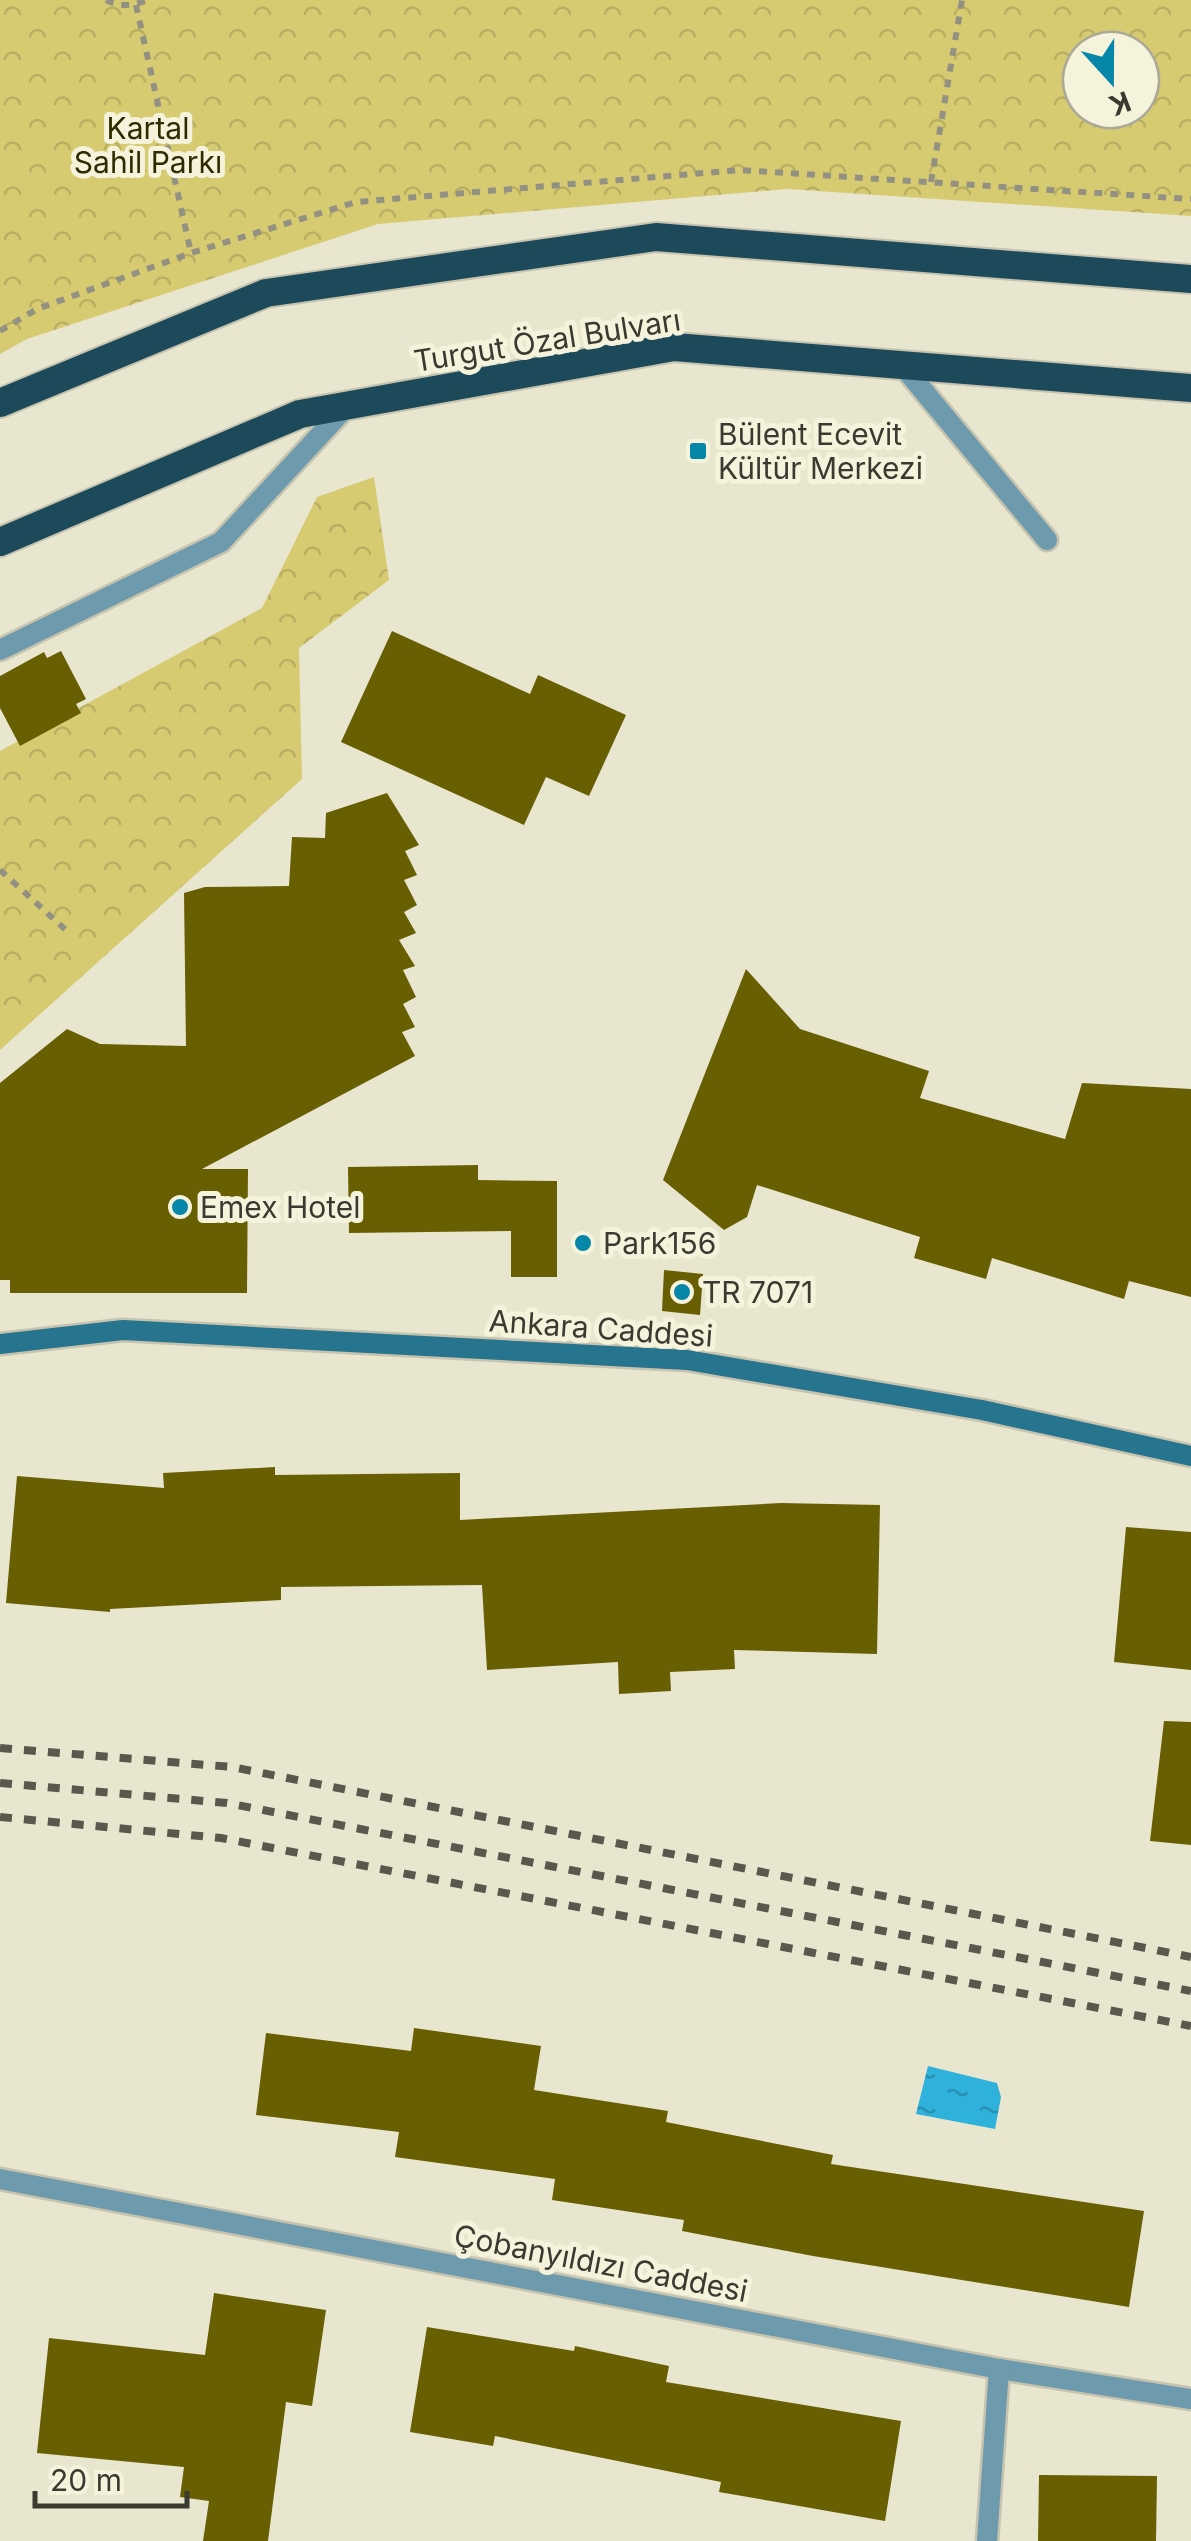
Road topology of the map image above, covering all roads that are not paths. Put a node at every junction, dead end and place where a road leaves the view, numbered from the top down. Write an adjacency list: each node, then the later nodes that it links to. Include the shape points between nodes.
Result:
1 (1191, 279): 4 (highway, via 656,237 266,292)
2 (902, 365): 3 (highway, Turgut Özal Bulvarı); 5 (highway, Turgut Özal Bulvarı, via 674,347); 6 (street)
3 (1191, 388)
4 (0, 403)
5 (347, 406): 7 (highway, Turgut Özal Bulvarı, via 300,414); 8 (street, via 221,542)
6 (1046, 540)
7 (0, 542)
8 (0, 650)
9 (0, 1344): 10 (main road, Ankara Caddesi, via 123,1330 687,1360 982,1410)
10 (1191, 1456)
11 (0, 2179): 12 (street, Çobanyıldızı Caddesi)
12 (999, 2370): 13 (street, Çobanyıldızı Caddesi); 14 (street)
13 (1191, 2398)
14 (987, 2541)

